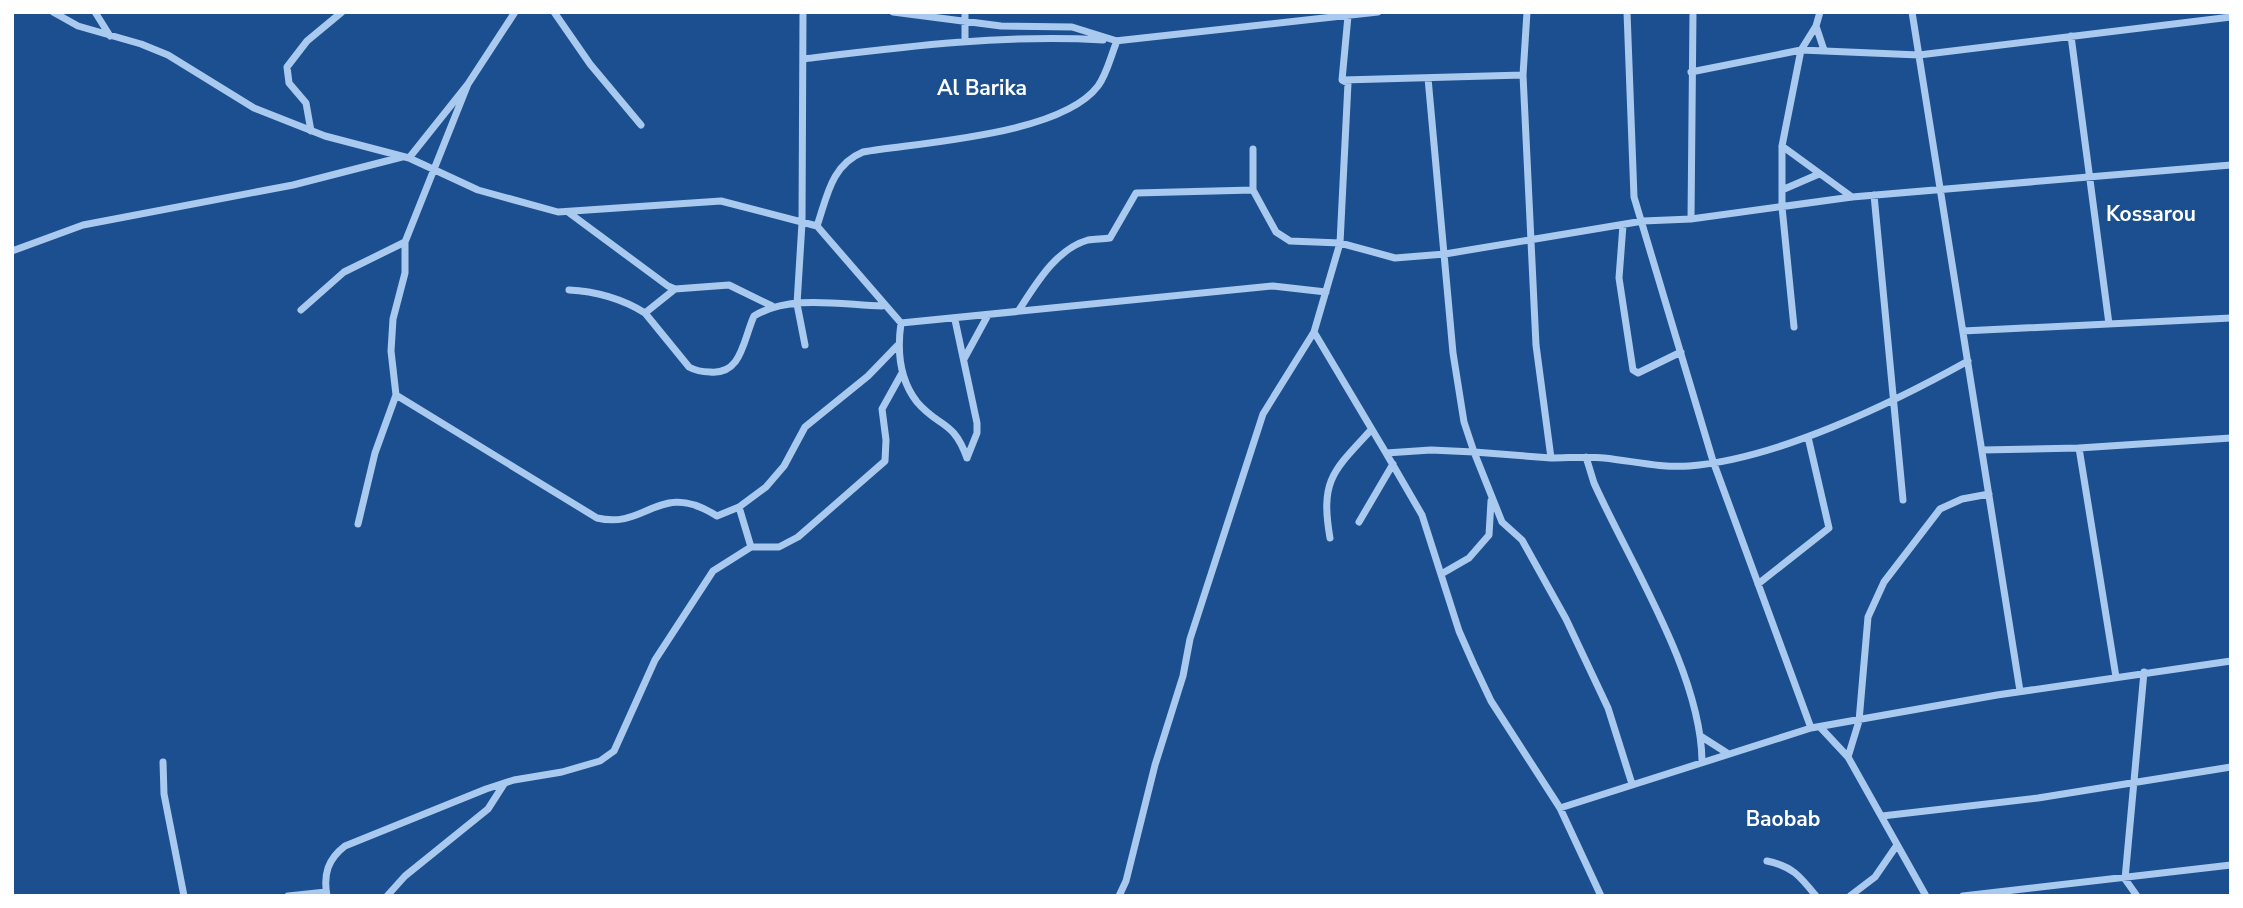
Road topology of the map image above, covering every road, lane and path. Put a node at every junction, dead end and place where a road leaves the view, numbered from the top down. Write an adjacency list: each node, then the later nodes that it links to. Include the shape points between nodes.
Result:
1 (54, 12): 19 (street)
2 (95, 12): 19 (street)
3 (342, 12): 33 (street, via 307,41 287,67 289,83 306,103)
4 (515, 12): 31 (street)
5 (554, 12): 32 (street)
6 (803, 12): 26 (street)
7 (893, 12): 17 (street)
8 (965, 12): 17 (street)
9 (1378, 12): 15 (street)
10 (1527, 12): 28 (street)
11 (1627, 12): 49 (street, via 1632,182)
12 (1693, 12): 27 (street)
13 (1820, 12): 18 (street)
14 (1912, 12): 25 (street)
15 (1348, 16): 22 (street); 30 (street)
16 (2231, 17): 20 (street)
17 (965, 23): 21 (street); 22 (street, via 1072,27)
18 (1816, 26): 23 (street); 24 (street)
19 (110, 36): 33 (street, via 168,55 254,108)
20 (2071, 36): 25 (street); 40 (street)
21 (965, 41): 22 (street, via 1062,37); 26 (street)
22 (1116, 41): 52 (street, via 1100,84 1062,113 1007,130 850,157 836,172)
23 (1801, 50): 24 (street); 27 (street); 34 (street)
24 (1824, 50): 25 (street)
25 (1919, 55): 43 (street)
26 (803, 59): 50 (street)
27 (1691, 72): 48 (street)
28 (1523, 75): 29 (street); 53 (street)
29 (1428, 78): 30 (street); 57 (street)
30 (1342, 80): 55 (street, via 1348,83)
31 (468, 84): 36 (street); 38 (street)
32 (640, 125)
33 (311, 131): 36 (street)
34 (1782, 146): 39 (street); 42 (street)
35 (1253, 149): 41 (street)
36 (406, 157): 38 (street); 56 (street, via 293,185 83,225)
37 (2231, 165): 40 (street)
38 (436, 170): 47 (street, via 478,190); 54 (street)
39 (1819, 174): 42 (street); 45 (street)
40 (2090, 179): 43 (street); 71 (street)
41 (1253, 190): 55 (street, via 1276,232 1290,241); 65 (street, via 1136,193 1110,238 1089,240 1061,256)
42 (1782, 190): 46 (street)
43 (1941, 191): 44 (street); 73 (street)
44 (1874, 195): 45 (street); 82 (street)
45 (1852, 197): 46 (street)
46 (1782, 207): 48 (street); 72 (street)
47 (568, 212): 50 (street, via 721,201); 58 (street)
48 (1691, 219): 49 (street)
49 (1643, 221): 51 (street); 77 (street)
50 (802, 223): 52 (street); 61 (street)
51 (1623, 225): 53 (street); 77 (street, via 1619,278 1633,370 1639,373)
52 (817, 226): 63 (street)
53 (1533, 239): 57 (street); 91 (street, via 1536,345)
54 (405, 242): 64 (street, via 344,272); 81 (street, via 405,273 393,320 391,351)
55 (1340, 243): 57 (street, via 1383,257); 60 (street)
56 (12, 251)
57 (1445, 254): 88 (street, via 1458,388)
58 (675, 289): 62 (street, via 729,285); 66 (street)
59 (569, 290): 66 (street, via 602,295)
60 (1326, 292): 65 (street, via 1273,286); 74 (street)
61 (797, 304): 62 (street); 63 (street); 75 (street)
62 (772, 306): 66 (street, via 754,316 733,367 722,373 689,367)
63 (882, 306): 70 (street)
64 (301, 310)
65 (1019, 310): 67 (street)
66 (645, 313)
67 (988, 315): 69 (street); 78 (street)
68 (2231, 318): 71 (street)
69 (955, 320): 70 (street); 78 (street)
70 (901, 323): 76 (street)
71 (2109, 324): 73 (street)
72 (1794, 327)
73 (1963, 331): 79 (street)
74 (1314, 332): 83 (street); 131 (street, via 1263,414 1190,639)
75 (805, 345)
76 (897, 346): 80 (street); 97 (street, via 869,376 805,426 784,466)
77 (1681, 352): 92 (street)
78 (964, 359): 80 (street, via 977,423 967,458 952,428 918,403)
79 (1968, 361): 82 (street); 87 (street)
80 (902, 373): 101 (street, via 881,409 885,461 797,537 779,547)
81 (396, 395): 97 (street, via 597,518 614,521 674,500 702,506 717,516); 99 (street, via 375,453)
82 (1893, 400): 84 (street); 96 (street)
83 (1371, 430): 89 (street); 100 (street, via 1339,465 1326,491)
84 (1808, 437): 92 (street); 103 (street, via 1829,528)
85 (2231, 438): 86 (street)
86 (2079, 448): 87 (street); 106 (street)
87 (1982, 450): 94 (street)
88 (1474, 452): 89 (street); 91 (street); 95 (street)
89 (1386, 453): 93 (street)
90 (1586, 457): 91 (street); 92 (street, via 1667,467); 111 (street, via 1681,669)
91 (1551, 458)
92 (1713, 461): 103 (street)
93 (1393, 464): 98 (street); 102 (street, via 1422,515)
94 (1989, 494): 107 (street); 108 (street, via 1940,509 1884,582 1868,617)
95 (1491, 497): 102 (street, via 1489,535 1469,558); 119 (street, via 1502,522 1522,540 1566,619 1608,708)
96 (1903, 500)
97 (739, 507): 101 (street)
98 (1359, 522)
99 (358, 524)
100 (1330, 538)
101 (751, 547): 118 (street, via 713,571 655,660 614,751 600,761)
102 (1443, 573): 120 (street, via 1459,631 1491,701)
103 (1758, 584): 110 (street)
104 (2231, 661): 105 (street)
105 (2144, 672): 106 (street); 117 (street)
106 (2116, 677): 107 (street)
107 (2020, 691): 108 (street)
108 (1859, 721): 109 (street); 113 (street)
109 (1820, 727): 110 (street); 113 (street)
110 (1811, 728): 112 (street)
111 (1702, 737): 112 (street); 114 (street)
112 (1727, 753): 114 (street)
113 (1848, 757): 121 (street)
114 (1702, 761): 119 (street)
115 (163, 762): 128 (street, via 164,794)
116 (2231, 767): 117 (street)
117 (2134, 781): 121 (street, via 2038,798); 125 (street)
118 (504, 783): 127 (street, via 345,846 331,857); 130 (street, via 488,808)
119 (1632, 784): 120 (street)
120 (1560, 808): 132 (street)
121 (1882, 816): 122 (street)
122 (1897, 845): 134 (street, via 1875,877); 135 (street)
123 (1766, 861): 133 (street, via 1796,871)
124 (2231, 865): 125 (street)
125 (2125, 878): 126 (street); 137 (street)
126 (2038, 892): 136 (street)
127 (326, 894): 129 (street)
128 (184, 896)
129 (288, 896)
130 (387, 896)
131 (1119, 896)
132 (1601, 896)
133 (1816, 896)
134 (1850, 896)
135 (1926, 896)
136 (1963, 896)
137 (2137, 896)

